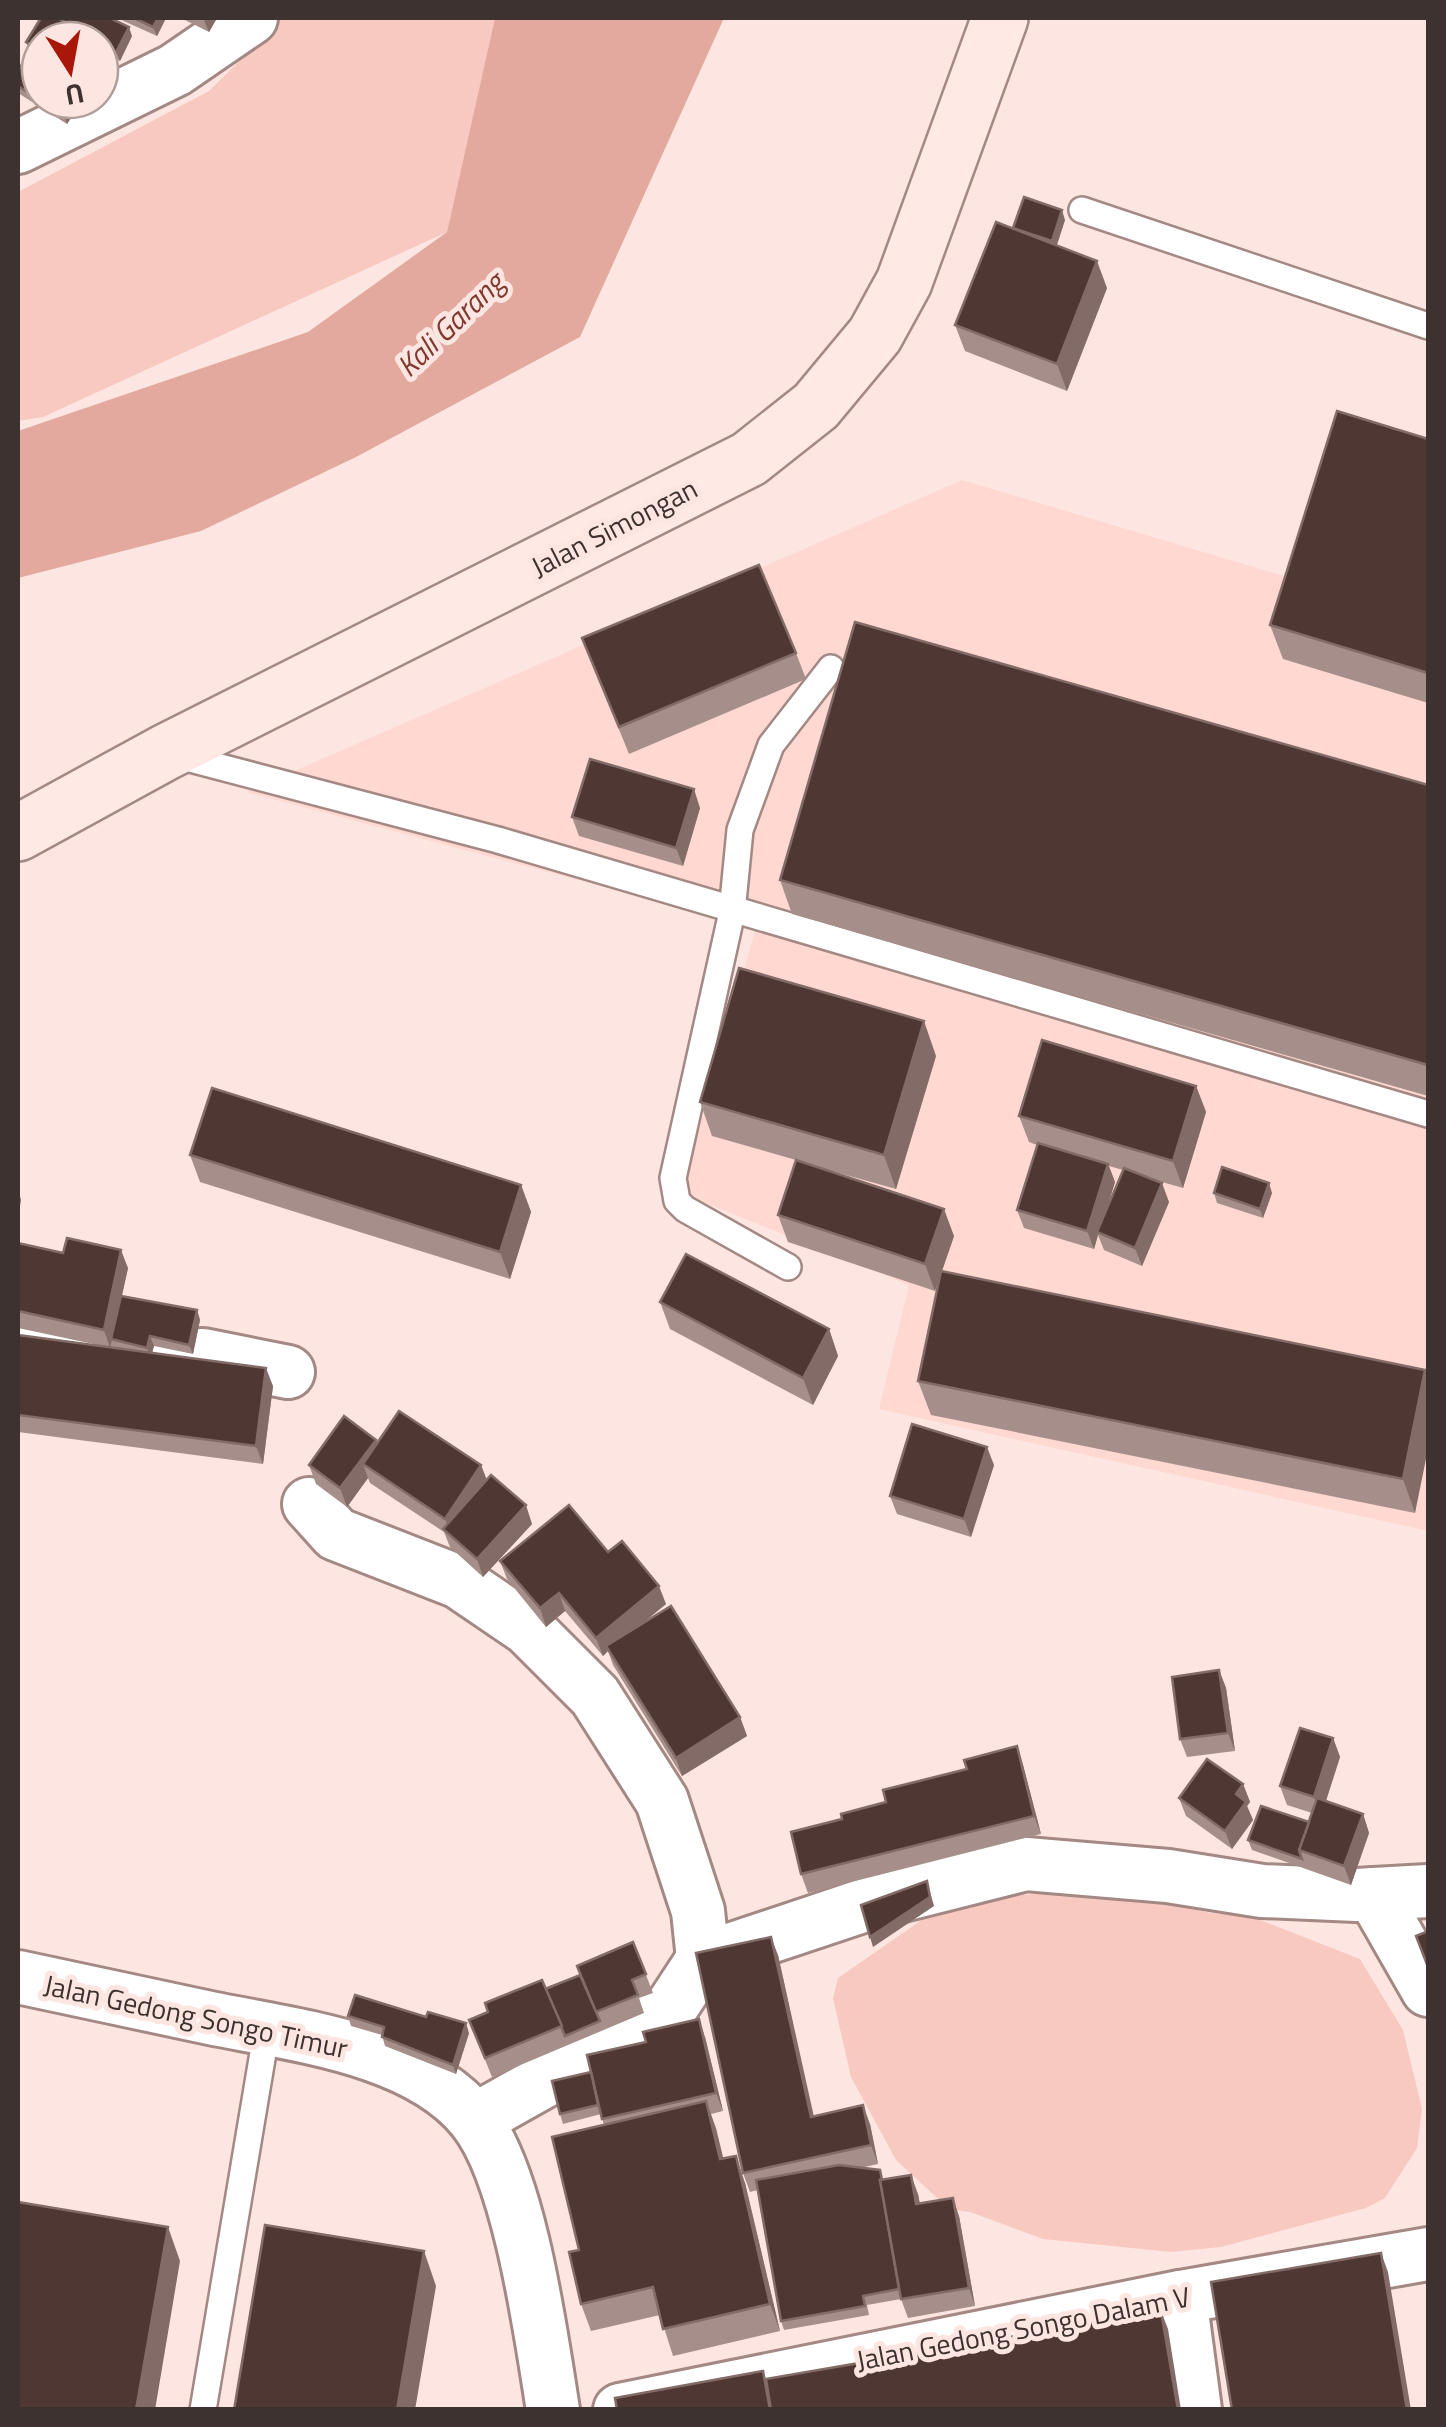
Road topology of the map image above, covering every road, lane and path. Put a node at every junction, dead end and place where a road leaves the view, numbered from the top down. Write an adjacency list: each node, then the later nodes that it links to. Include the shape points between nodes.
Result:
1 (252, 18): 3 (street, via 175,70)
2 (1000, 18): 7 (main road, Jalan Simongan, via 904,282 874,335 816,406 749,459)
3 (18, 147)
4 (1082, 210): 5 (lane)
5 (1428, 326)
6 (831, 668): 9 (lane, via 771,745 740,830)
7 (166, 752): 8 (main road, Jalan Simongan); 9 (lane, via 498,840)
8 (18, 833)
9 (732, 912): 10 (lane); 11 (lane, via 674,1190 685,1209)
10 (1428, 1114)
11 (788, 1267)
12 (18, 1340): 13 (street, via 145,1360 202,1355)
13 (288, 1372)
14 (309, 1504): 17 (street, via 336,1534 459,1582 528,1629 595,1696 662,1801 698,1911)
15 (1428, 1891): 16 (street)
16 (1373, 1894): 17 (street, via 1262,1891 1026,1864 870,1902); 19 (street)
17 (703, 1960): 21 (street, via 670,2010)
18 (18, 1977): 20 (street, Jalan Gedong Songo Timur)
19 (1428, 1990)
20 (267, 2030): 21 (street, Jalan Gedong Songo Timur, via 329,2040 398,2066); 24 (lane)
21 (475, 2120): 25 (street, Jalan Gedong Songo Timur, via 509,2199 532,2282)
22 (1428, 2256): 23 (street, Jalan Gedong Songo Dalam V)
23 (1180, 2297): 26 (street, Jalan Gedong Songo Dalam V); 27 (street)
24 (202, 2410)
25 (553, 2410)
26 (620, 2410)
27 (1195, 2410)

